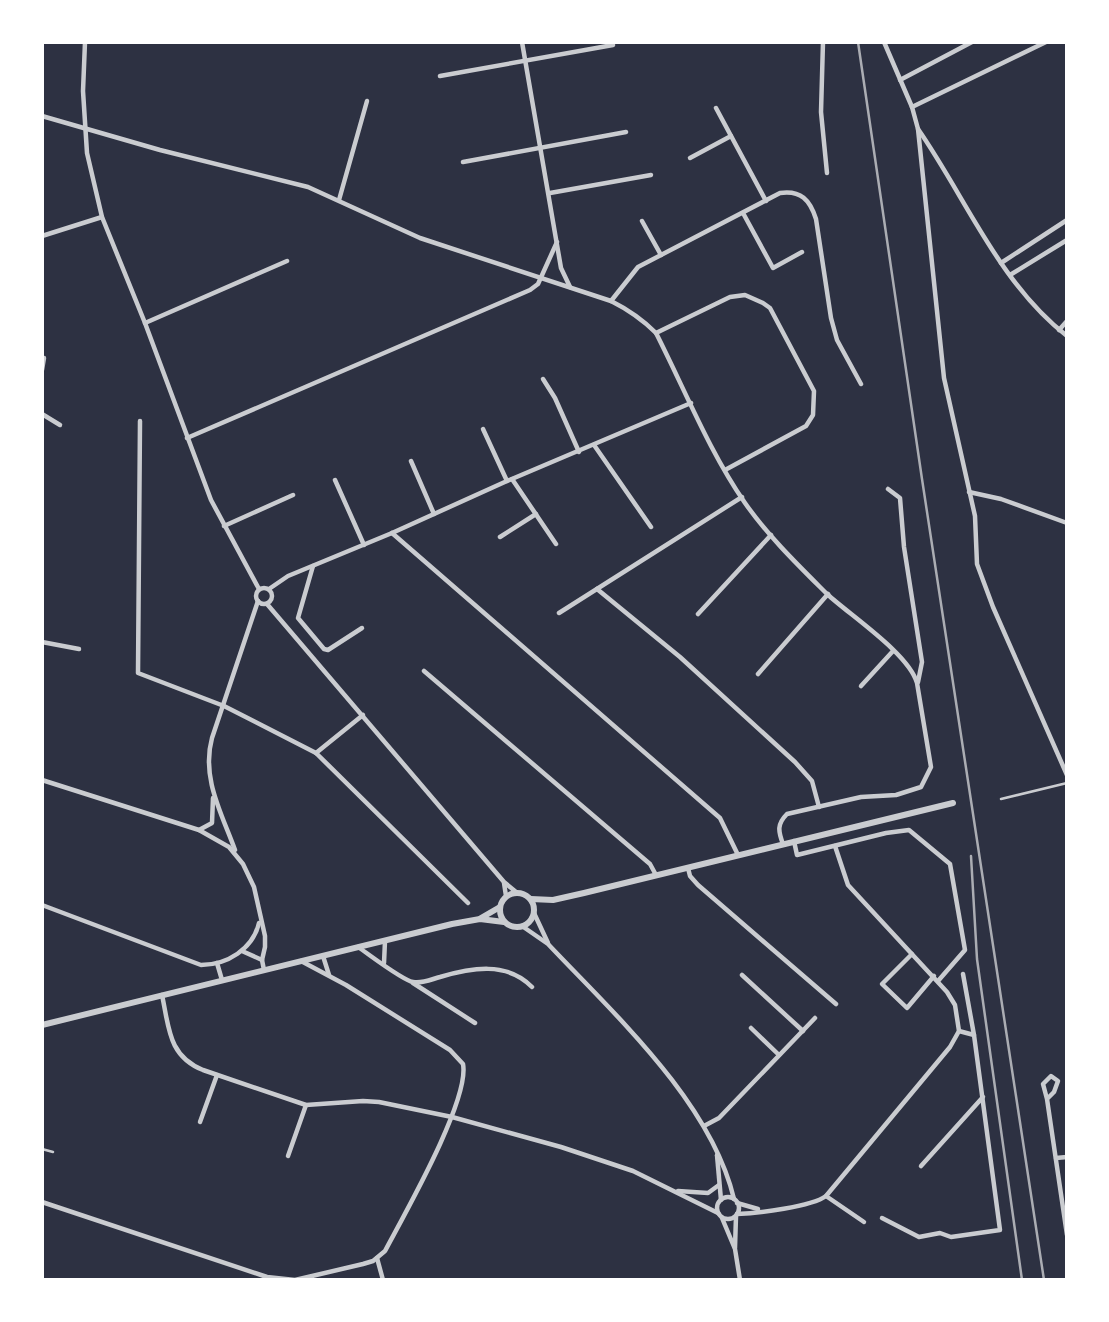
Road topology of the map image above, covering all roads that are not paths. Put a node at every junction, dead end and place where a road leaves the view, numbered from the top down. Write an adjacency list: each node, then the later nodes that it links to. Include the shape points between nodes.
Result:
1 (85, 42): 15 (street)
2 (522, 42): 8 (street)
3 (823, 42): 22 (street, via 821,112)
4 (884, 42): 10 (street)
5 (972, 42): 10 (street)
6 (1046, 42): 12 (street)
7 (612, 45): 8 (street)
8 (526, 61): 9 (street); 19 (street)
9 (440, 76)
10 (900, 80): 12 (street)
11 (367, 101): 25 (street)
12 (912, 107): 16 (street)
13 (716, 108): 18 (street)
14 (42, 116): 15 (street)
15 (86, 129): 25 (street, via 308,187); 28 (street, via 90,171)
16 (918, 129): 37 (street); 64 (street, via 944,378)
17 (626, 132): 19 (street)
18 (731, 136): 20 (street); 26 (street)
19 (542, 147): 21 (street); 24 (street)
20 (690, 158)
21 (463, 162)
22 (827, 173)
23 (651, 175): 24 (street)
24 (550, 193): 33 (street)
25 (339, 200): 39 (street, via 420,238)
26 (766, 201): 27 (street); 50 (street, via 790,191 811,206 837,340)
27 (743, 213): 34 (street, via 773,268); 35 (street)
28 (102, 217): 31 (street); 43 (street)
29 (1067, 220): 37 (street)
30 (642, 221): 35 (street)
31 (42, 236)
32 (1067, 240): 38 (street)
33 (557, 243): 39 (street); 40 (street)
34 (802, 252)
35 (661, 255): 41 (street, via 638,267)
36 (287, 261): 43 (street)
37 (1001, 262): 38 (street)
38 (1010, 275): 44 (street)
39 (540, 276): 40 (street); 56 (street, via 530,290)
40 (570, 287): 41 (street)
41 (611, 301): 45 (street, via 636,314)
42 (1067, 321): 44 (street)
43 (145, 323): 56 (street)
44 (1059, 330): 46 (street)
45 (656, 333): 51 (street); 60 (street, via 730,297 745,295 769,308 814,391 813,415 806,426)
46 (1067, 336)
47 (44, 358): 48 (street)
48 (42, 370)
49 (543, 380): 58 (street)
50 (861, 384)
51 (691, 403): 57 (street); 60 (street)
52 (42, 414): 54 (street)
53 (140, 421): 94 (street, via 138,673)
54 (60, 425)
55 (483, 429): 62 (street)
56 (187, 438): 70 (street)
57 (594, 445): 58 (street); 71 (street)
58 (579, 452): 62 (street)
59 (411, 461): 67 (street)
60 (725, 470): 66 (street)
61 (335, 480): 76 (street)
62 (510, 480): 67 (street); 68 (street)
63 (888, 489): 92 (street, via 900,498 922,662)
64 (969, 492): 69 (street); 97 (street, via 981,577)
65 (293, 495): 70 (street)
66 (742, 497): 73 (street); 79 (street)
67 (434, 514): 72 (street)
68 (536, 514): 74 (street); 75 (street)
69 (1067, 523)
70 (223, 526): 80 (street)
71 (651, 527)
72 (392, 533): 76 (street); 109 (street, via 720,818)
73 (771, 535): 81 (street); 85 (street)
74 (500, 537)
75 (556, 544)
76 (364, 545): 77 (street)
77 (313, 565): 78 (street); 86 (street, via 298,618 328,650)
78 (269, 589): 80 (street); 83 (street, via 272,598)
79 (597, 589): 84 (street); 103 (street, via 795,762 812,781)
80 (258, 590): 82 (street)
81 (828, 594): 89 (street); 91 (street)
82 (258, 601): 83 (street); 94 (street)
83 (267, 604): 95 (street)
84 (559, 613)
85 (698, 614)
86 (362, 628)
87 (42, 642): 88 (street)
88 (79, 649)
89 (893, 651): 92 (street); 93 (street)
90 (424, 671): 111 (street, via 650,864)
91 (758, 674)
92 (918, 683): 103 (street, via 932,767 925,782 896,795)
93 (861, 686)
94 (224, 706): 96 (street); 100 (street, via 208,758)
95 (363, 715): 96 (street); 112 (street)
96 (316, 753): 117 (street)
97 (1067, 775)
98 (42, 780): 104 (street)
99 (1067, 783): 101 (lane)
100 (213, 790): 104 (street, via 212,823); 108 (street)
101 (1001, 799)
102 (953, 803): 105 (street)
103 (819, 807): 106 (street, via 787,814 780,821)
104 (200, 831): 108 (street)
105 (794, 841): 106 (street); 107 (street, via 797,855)
106 (783, 844): 109 (street)
107 (835, 846): 129 (street, via 848,885); 141 (street, via 909,830 950,863 965,950)
108 (236, 854): 122 (street, via 254,887)
109 (738, 855): 110 (street)
110 (688, 868): 111 (street); 145 (street, via 698,885)
111 (656, 876): 116 (street)
112 (504, 882): 113 (street); 114 (street)
113 (516, 892): 114 (street); 115 (street)
114 (506, 896): 119 (street)
115 (531, 898): 116 (street); 120 (street)
116 (553, 900): 120 (street)
117 (468, 903)
118 (42, 905): 133 (street, via 201,965)
119 (500, 907): 121 (street); 123 (street)
120 (535, 912): 124 (street); 126 (street)
121 (480, 919): 123 (street); 125 (street)
122 (260, 920): 128 (street, via 255,936); 131 (street, via 265,947)
123 (505, 922): 124 (street)
124 (522, 926): 126 (street)
125 (385, 940): 127 (street); 134 (street)
126 (548, 944): 160 (street, via 669,1076)
127 (358, 947): 130 (street); 134 (street)
128 (242, 951): 131 (street); 133 (street)
129 (912, 954): 139 (street); 139 (street, via 882,984 907,1007)
130 (323, 956): 132 (street); 137 (street)
131 (262, 960): 135 (street)
132 (301, 961): 135 (street); 137 (street)
133 (217, 962): 140 (street)
134 (384, 964): 142 (street)
135 (264, 970): 140 (street)
136 (963, 974): 152 (street)
137 (329, 975): 158 (street, via 458,1056 465,1072)
138 (742, 975): 150 (street)
139 (934, 976): 141 (street)
140 (222, 980): 144 (street)
141 (938, 981): 151 (street, via 956,1004)
142 (413, 982): 143 (street, via 486,968 517,976); 147 (street)
143 (533, 987)
144 (162, 994): 148 (street); 154 (street, via 176,1051 187,1062)
145 (836, 1004)
146 (815, 1018): 150 (street)
147 (475, 1023)
148 (42, 1025)
149 (751, 1028): 153 (street)
150 (803, 1031): 153 (street)
151 (960, 1031): 152 (street); 170 (street)
152 (974, 1035): 155 (street)
153 (779, 1055): 160 (street, via 719,1118)
154 (217, 1075): 157 (street); 159 (street)
155 (983, 1097): 167 (street); 177 (street, via 1000,1230 919,1237)
156 (1047, 1099): 156 (street, via 1057,1087 1058,1081 1051,1076 1043,1084); 166 (street)
157 (306, 1105): 158 (street, via 363,1101); 164 (street)
158 (452, 1117): 169 (street, via 593,1156); 181 (street, via 385,1251)
159 (200, 1122)
160 (704, 1126): 162 (street)
161 (42, 1149): 163 (lane)
162 (716, 1150): 168 (street); 172 (street)
163 (53, 1152)
164 (288, 1156)
165 (1067, 1157): 166 (street)
166 (1056, 1158): 179 (street)
167 (921, 1166)
168 (720, 1184): 169 (street, via 708,1193); 171 (street)
169 (674, 1190): 175 (street)
170 (826, 1196): 174 (street); 178 (street)
171 (721, 1200): 172 (street); 175 (street, via 717,1206)
172 (736, 1201): 174 (street); 176 (street)
173 (42, 1202): 181 (street, via 285,1280)
174 (763, 1210): 176 (street)
175 (720, 1215): 176 (street, via 730,1219); 180 (street)
176 (736, 1215): 180 (street)
177 (883, 1218)
178 (864, 1222)
179 (1067, 1235)
180 (735, 1249): 183 (street)
181 (377, 1258): 182 (street)
182 (383, 1280)
183 (740, 1280)

